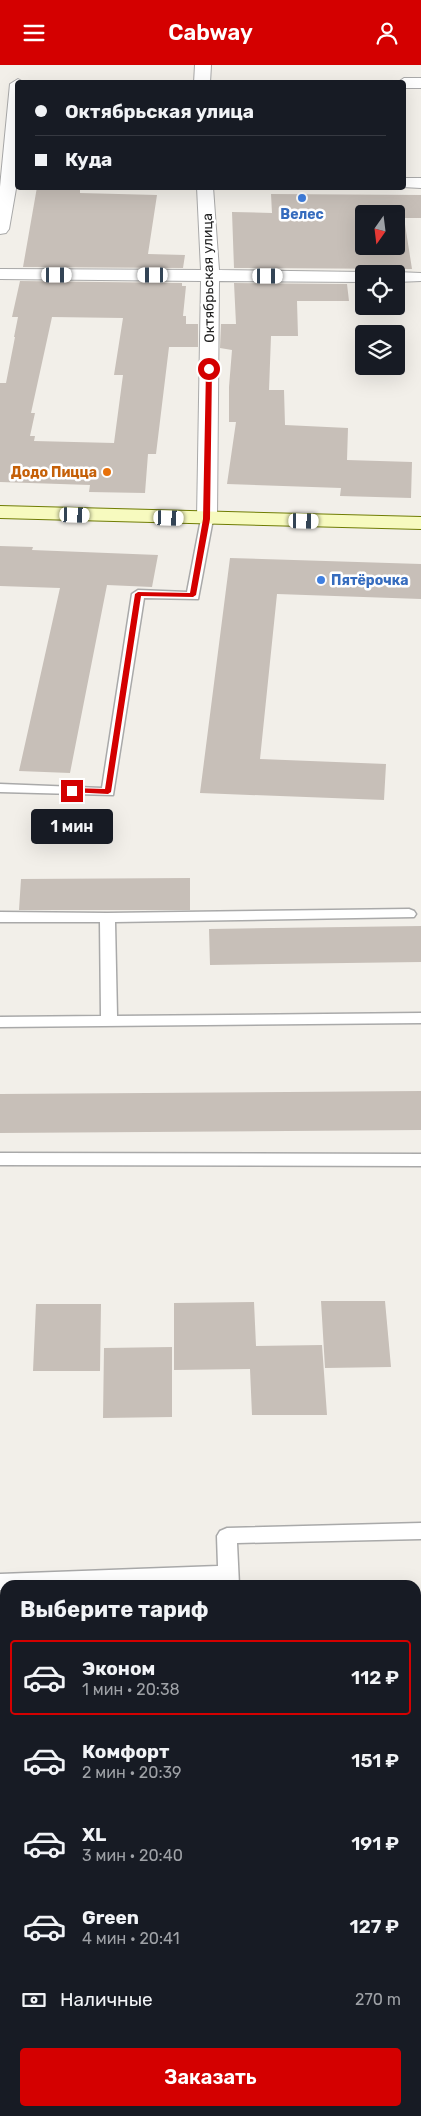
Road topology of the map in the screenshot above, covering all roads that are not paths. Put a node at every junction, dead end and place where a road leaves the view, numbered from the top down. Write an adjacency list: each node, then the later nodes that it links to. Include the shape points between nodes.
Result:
1 (22, 65): 3 (street)
2 (203, 65): 4 (street)
3 (18, 80)
4 (202, 80)
5 (406, 83): 6 (street)
6 (421, 83)
7 (15, 85): 8 (street)
8 (0, 87)
9 (15, 108): 13 (street, via 8,190)
10 (406, 183): 11 (street)
11 (421, 183)
12 (205, 190): 15 (street, Октябрьская улица)
13 (0, 229)
14 (0, 274): 15 (street)
15 (210, 276): 16 (street); 20 (street, Октябрьская улица)
16 (355, 277)
17 (405, 277): 18 (street)
18 (418, 277)
19 (0, 512): 20 (main road)
20 (206, 519): 21 (main road); 22 (lane, via 193,595 138,594 108,792)
21 (421, 523)
22 (0, 788)
23 (409, 914): 25 (lane)
24 (0, 917): 25 (lane)
25 (107, 919): 27 (lane)
26 (421, 1018): 27 (lane)
27 (110, 1021): 28 (lane)
28 (0, 1022)
29 (0, 1159): 30 (lane)
30 (421, 1160)
31 (421, 1531): 32 (lane, via 227,1536)
32 (228, 1579): 33 (lane)
33 (152, 1580)

